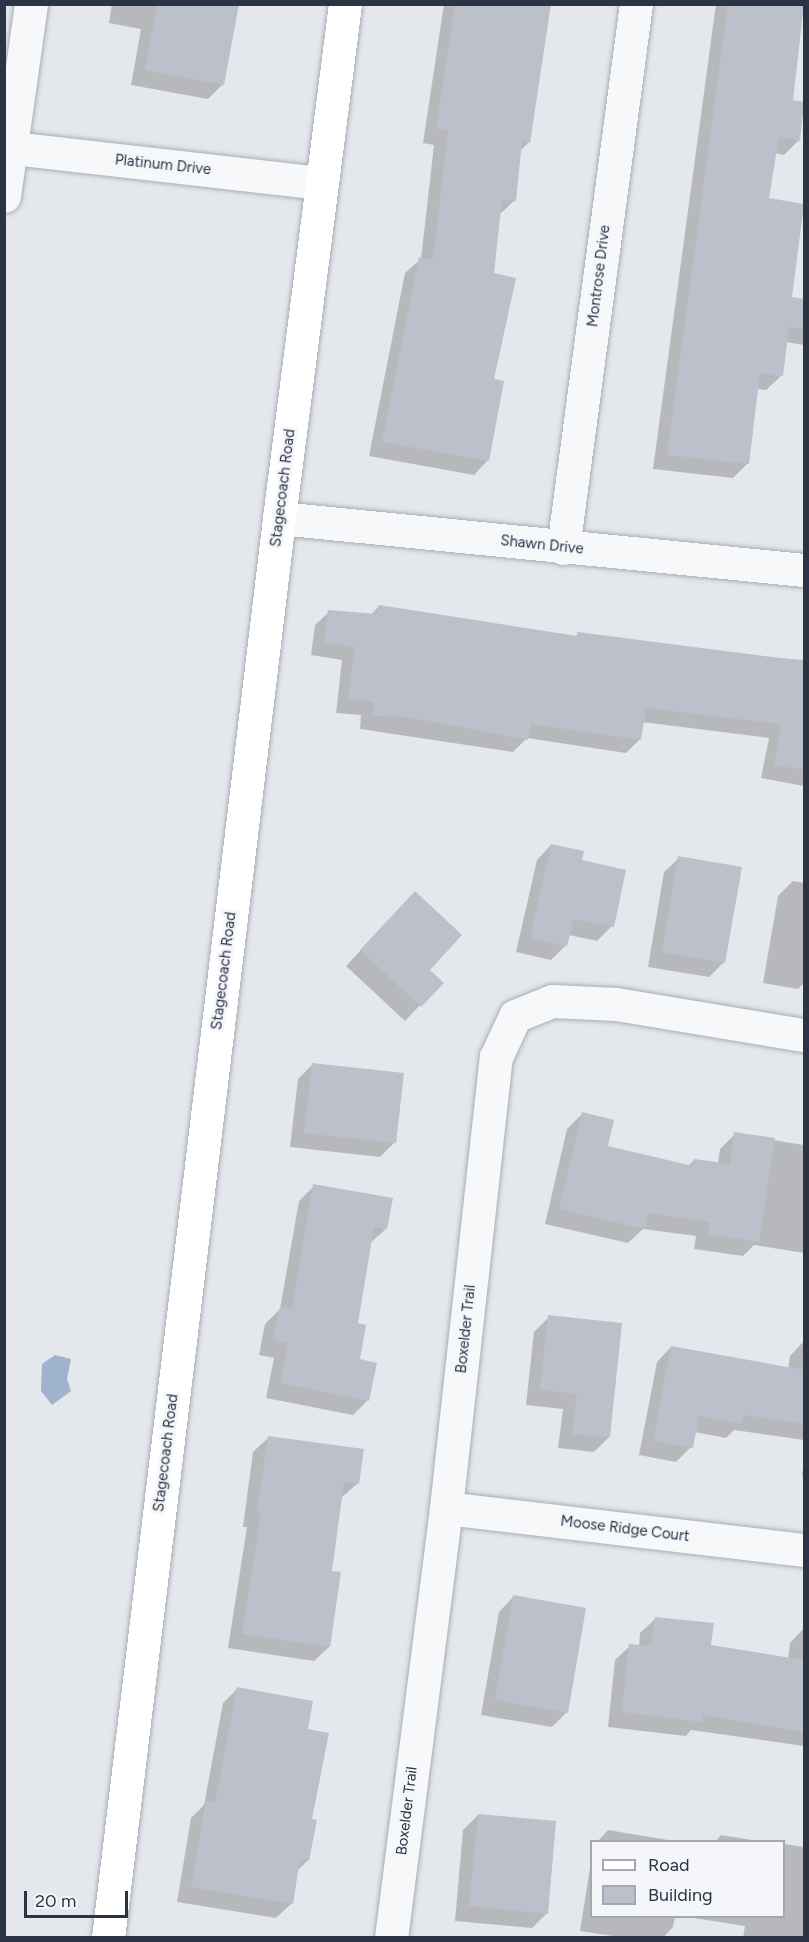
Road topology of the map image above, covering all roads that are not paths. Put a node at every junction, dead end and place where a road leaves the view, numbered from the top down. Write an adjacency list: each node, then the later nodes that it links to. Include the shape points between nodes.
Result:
1 (31, 4): 4 (street)
2 (345, 4): 5 (main road, Stagecoach Road)
3 (636, 4): 8 (street, Montrose Drive)
4 (8, 148): 5 (street, Platinum Drive); 6 (street)
5 (321, 183): 7 (main road, Stagecoach Road)
6 (4, 196)
7 (279, 518): 8 (street, Shawn Drive); 13 (main road, Stagecoach Road)
8 (563, 548): 9 (street, Shawn Drive)
9 (804, 570)
10 (804, 1035): 11 (street, Boxelder Trail, via 616,1004 552,1002 515,1016 496,1057)
11 (446, 1508): 12 (street, Moose Ridge Court); 14 (street, Boxelder Trail)
12 (804, 1550)
13 (108, 1938)
14 (391, 1938)

